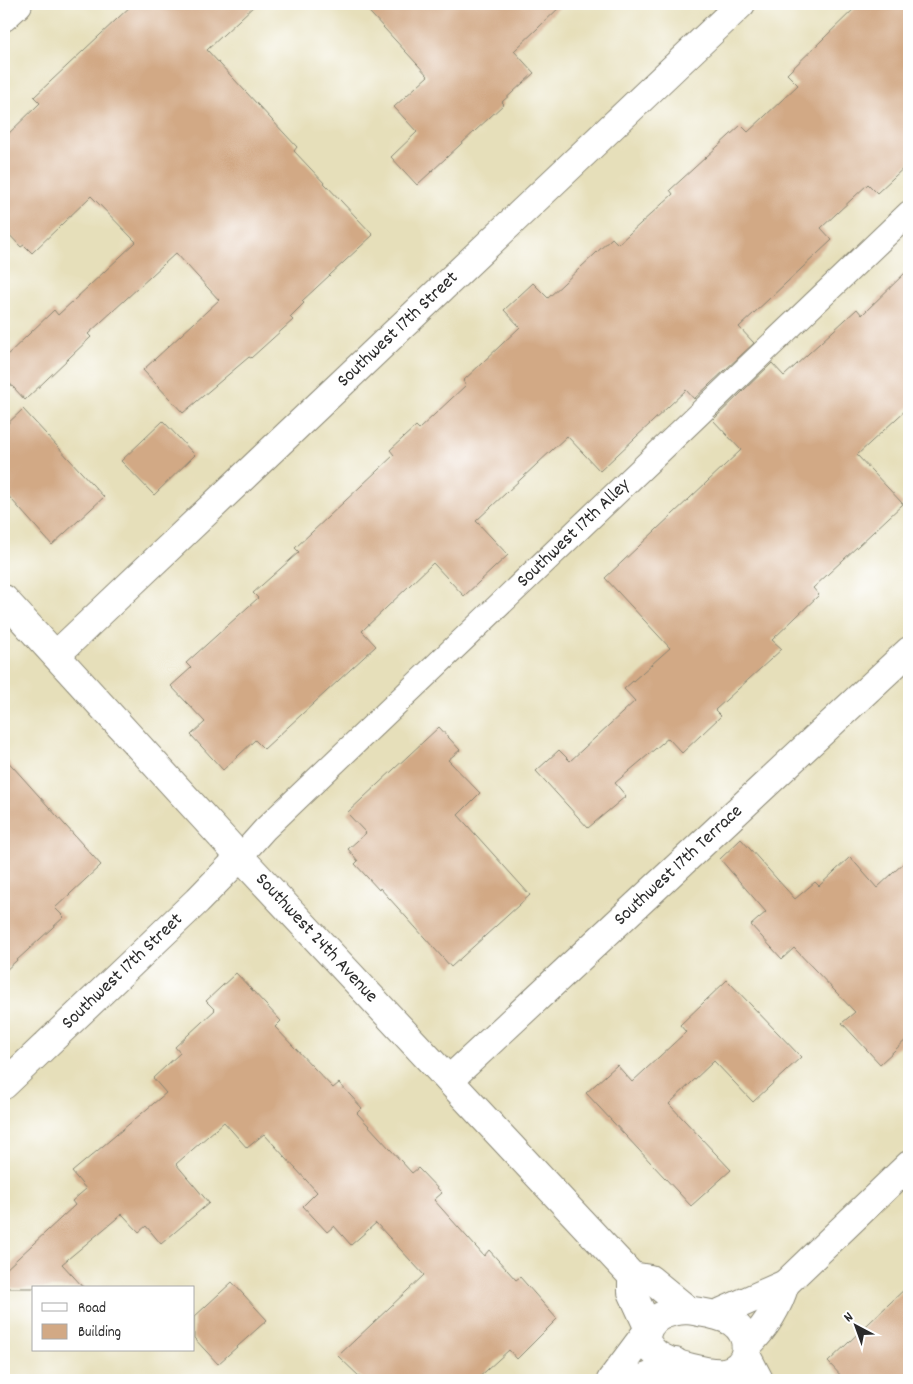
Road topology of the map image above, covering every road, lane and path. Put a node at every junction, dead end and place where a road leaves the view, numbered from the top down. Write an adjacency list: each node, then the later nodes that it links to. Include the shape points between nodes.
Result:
1 (18, 4): 3 (street)
2 (741, 4): 7 (street, Southwest 17th Street)
3 (4, 17)
4 (909, 213): 8 (lane, Southwest 17th Alley)
5 (4, 599): 7 (street, Southwest 24th Avenue)
6 (909, 651): 9 (street, Southwest 17th Terrace)
7 (56, 655): 8 (street, Southwest 24th Avenue)
8 (240, 857): 9 (street, Southwest 24th Avenue); 10 (street, Southwest 17th Street)
9 (449, 1080): 12 (street, Southwest 24th Avenue)
10 (4, 1085)
11 (909, 1165): 13 (street)
12 (632, 1276): 14 (street, Southwest 24th Avenue, via 650,1279); 15 (street, via 632,1292)
13 (785, 1284): 14 (street); 16 (street, via 779,1303)
14 (702, 1313): 15 (street, via 664,1314 654,1319); 16 (street, via 734,1324 745,1337)
15 (647, 1330): 17 (street, via 646,1341 656,1354); 19 (street)
16 (746, 1350): 18 (street, via 733,1368); 21 (street)
17 (675, 1362): 18 (street); 20 (street)
18 (707, 1375)
19 (611, 1380)
20 (639, 1380)
21 (758, 1380)

